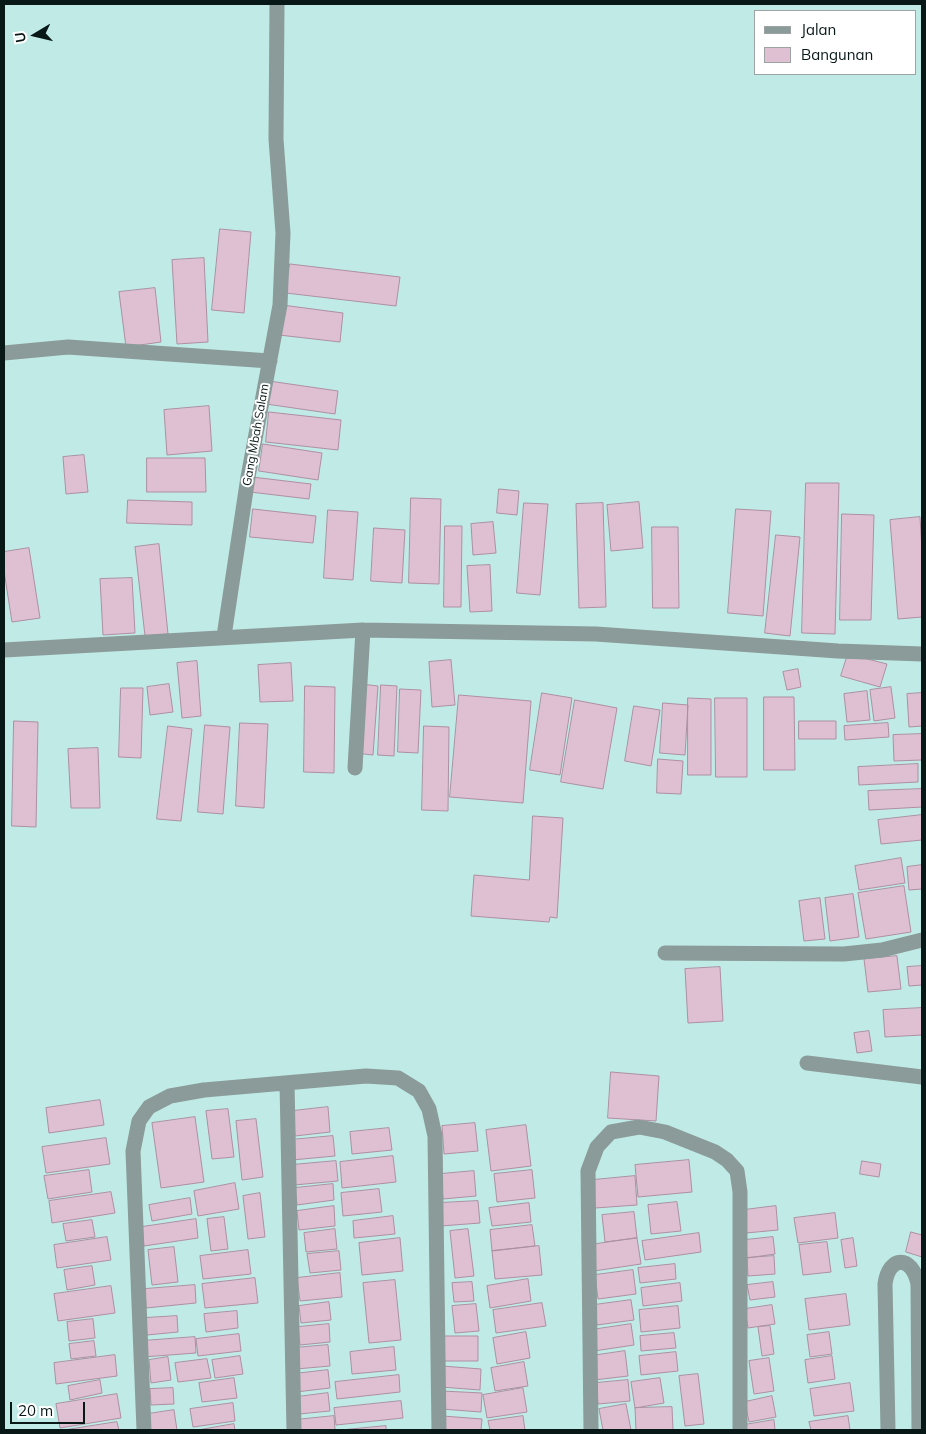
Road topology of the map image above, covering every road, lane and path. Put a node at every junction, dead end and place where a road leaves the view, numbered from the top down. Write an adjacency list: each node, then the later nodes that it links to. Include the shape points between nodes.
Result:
1 (277, 4): 3 (street, Gang Mbah Salam, via 276,139 283,232 280,305)
2 (4, 353): 3 (street, via 68,347)
3 (270, 361): 5 (street, Gang Mbah Salam, via 248,477)
4 (363, 630): 5 (street); 7 (street, via 596,634); 8 (street)
5 (224, 636): 6 (street)
6 (4, 650)
7 (922, 654)
8 (355, 768)
9 (922, 940): 10 (street, via 882,950 844,954)
10 (665, 953)
11 (807, 1063): 12 (street)
12 (922, 1077)
13 (287, 1083): 14 (street, via 170,1096 149,1107 139,1121 133,1151); 15 (street); 16 (street, via 366,1076 398,1078 419,1091 429,1109 435,1136)
14 (144, 1430)
15 (294, 1430)
16 (439, 1430)
17 (591, 1430): 18 (street, via 588,1171 597,1147 611,1132 639,1127 665,1132 715,1152 737,1171 740,1192)
18 (740, 1430)
19 (888, 1430): 20 (street, via 884,1284 886,1274 894,1264 900,1263 912,1267 918,1284)
20 (919, 1430)

